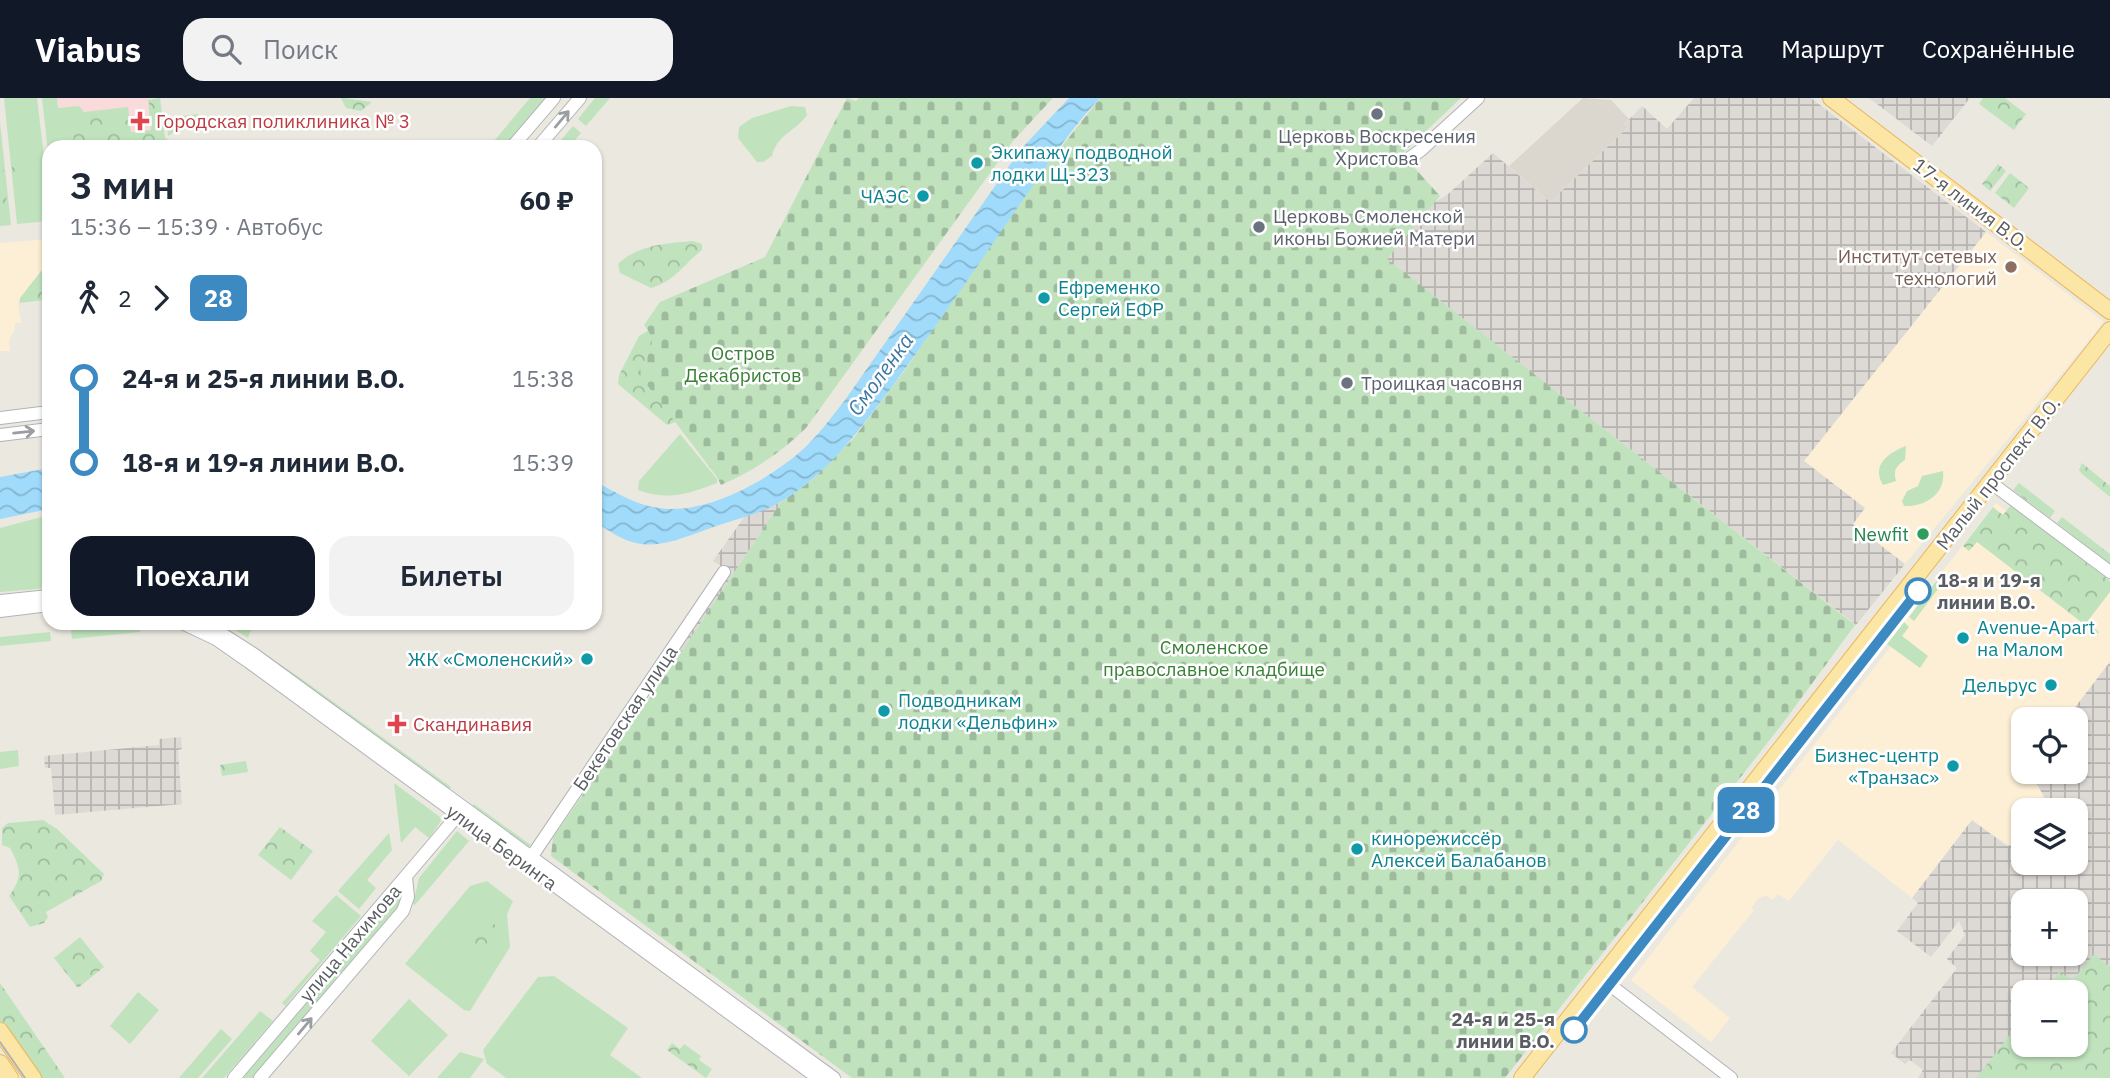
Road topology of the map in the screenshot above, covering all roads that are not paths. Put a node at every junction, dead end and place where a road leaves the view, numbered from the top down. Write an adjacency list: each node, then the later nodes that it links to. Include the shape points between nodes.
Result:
1 (554, 98): 6 (street)
2 (580, 98): 9 (street, one-way to 2)
3 (1478, 98): 10 (street)
4 (1832, 98): 12 (main road, 17-я линия В.О.)
5 (1848, 98): 11 (main road)
6 (529, 127): 7 (street); 8 (street)
7 (518, 140)
8 (539, 140)
9 (544, 140)
10 (1407, 160)
11 (2110, 298)
12 (2110, 311)
13 (2110, 330): 19 (main road, Малый проспект В.О.)
14 (2110, 346): 19 (main road, Малый проспект В.О.)
15 (42, 413): 16 (street)
16 (0, 418)
17 (42, 430): 18 (street, one-way to 17)
18 (0, 435)
19 (1995, 485): 21 (street); 31 (main road, Малый проспект В.О.)
20 (724, 572): 29 (street, Бекетовская улица)
21 (2110, 572)
22 (42, 597): 23 (street)
23 (0, 601)
24 (42, 607): 25 (street)
25 (0, 611)
26 (197, 630): 28 (street, улица Беринга)
27 (216, 630): 28 (street, улица Беринга, via 255,654)
28 (462, 811): 29 (street, улица Беринга); 30 (street, улица Нахимова)
29 (529, 860): 38 (street, улица Беринга); 39 (street, улица Беринга)
30 (406, 877): 36 (street, улица Нахимова); 37 (street, one-way to 30, via 402,911 408,897)
31 (1606, 981): 40 (main road, Малый проспект В.О.); 41 (main road, Малый проспект В.О.); 42 (street)
32 (0, 1031): 35 (main road)
33 (0, 1063): 34 (main road)
34 (10, 1078)
35 (33, 1078)
36 (234, 1078)
37 (260, 1078)
38 (818, 1078)
39 (834, 1078)
40 (1522, 1078)
41 (1536, 1078)
42 (1731, 1078)

